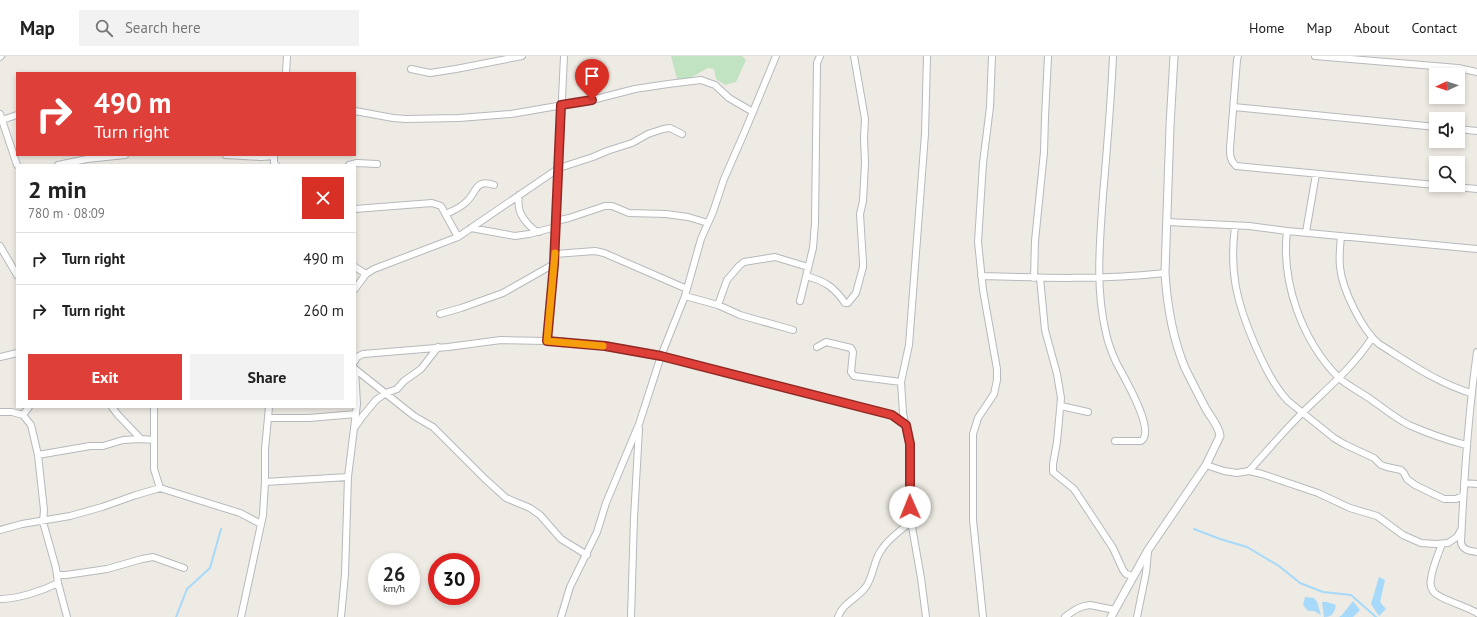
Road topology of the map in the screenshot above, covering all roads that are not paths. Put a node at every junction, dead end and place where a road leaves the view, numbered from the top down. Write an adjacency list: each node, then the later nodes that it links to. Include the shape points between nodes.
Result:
1 (288, 56): 15 (street)
2 (522, 56): 14 (street, via 430,73)
3 (564, 56): 17 (street)
4 (776, 56): 20 (street)
5 (820, 56): 55 (street, via 815,223)
6 (854, 56): 60 (street, via 865,119 865,163 860,214 863,267 856,293 848,303 826,283)
7 (927, 56): 81 (street, via 925,134 909,344)
8 (992, 56): 61 (street, via 978,242)
9 (1048, 56): 62 (street, via 1044,152 1035,241)
10 (1113, 56): 63 (street, via 1100,231)
11 (1174, 56): 41 (street)
12 (1238, 56): 18 (street)
13 (1315, 56): 16 (street, via 1458,68)
14 (410, 69)
15 (286, 72)
16 (1477, 72)
17 (561, 105): 19 (street, via 511,114 459,118 393,118); 20 (street, via 635,89 701,80 715,85 729,98); 34 (street)
18 (1234, 107): 23 (street); 35 (street, via 1230,158 1236,166)
19 (356, 111)
20 (753, 112): 42 (street)
21 (16, 115): 22 (street)
22 (1, 117): 30 (street)
23 (1429, 126)
24 (1465, 130): 25 (street)
25 (1477, 131)
26 (682, 134): 34 (street, via 670,128 663,129 648,134 632,144)
27 (116, 156): 31 (street)
28 (244, 156): 29 (street)
29 (274, 156)
30 (17, 164)
31 (63, 164)
32 (353, 164): 33 (street)
33 (377, 164)
34 (559, 168): 38 (street); 43 (street)
35 (1316, 174): 37 (street); 48 (street)
36 (494, 185): 40 (street, via 479,185 465,204)
37 (1477, 189)
38 (519, 195): 45 (street); 47 (street, via 519,212 533,230)
39 (356, 209): 40 (street, via 432,202 441,206)
40 (446, 214): 50 (street)
41 (1167, 222): 44 (street); 58 (street)
42 (708, 223): 43 (street, via 666,214 629,213 605,206); 65 (street)
43 (556, 224): 47 (street); 53 (street)
44 (1235, 226): 46 (street); 92 (street, via 1233,273 1247,328 1261,359 1282,394)
45 (471, 228): 47 (street, via 515,236); 50 (street)
46 (1287, 231): 48 (street); 80 (street, via 1287,278 1298,314 1316,350)
47 (539, 232)
48 (1306, 232): 49 (street)
49 (1341, 236): 52 (street); 70 (street, via 1342,279 1351,302)
50 (458, 237): 59 (street)
51 (0, 246): 57 (street)
52 (1477, 250)
53 (555, 254): 54 (street); 65 (street, via 595,251 604,253)
54 (554, 264): 68 (street, via 503,293); 71 (street)
55 (808, 267): 60 (street); 67 (street, via 775,257 744,262 727,280)
56 (356, 268): 59 (street)
57 (16, 273)
58 (1165, 273): 63 (street); 104 (street, via 1168,307 1178,348 1192,381 1220,432)
59 (366, 274): 64 (street)
60 (806, 276): 66 (street)
61 (981, 276): 62 (street); 137 (street, via 998,374 994,394 978,418 973,434 974,520)
62 (1037, 278): 63 (street); 85 (street, via 1045,330 1058,374)
63 (1100, 278): 101 (street, via 1106,334 1144,421 1144,440)
64 (356, 287)
65 (686, 292): 67 (street); 77 (street)
66 (800, 301)
67 (718, 306): 69 (street)
68 (440, 314)
69 (793, 330)
70 (1372, 338): 80 (street); 84 (street, via 1442,382)
71 (547, 341): 72 (street, via 492,340); 77 (street, via 605,346)
72 (438, 347): 76 (street); 83 (street, via 421,369 397,389)
73 (817, 347): 81 (street, via 826,342 852,348 851,372 854,376)
74 (1477, 352): 84 (street)
75 (16, 353): 78 (street)
76 (357, 355)
77 (661, 356): 96 (street); 97 (street, via 892,415)
78 (0, 357)
79 (356, 371): 83 (street)
80 (1340, 378): 92 (street); 102 (street, via 1409,425)
81 (901, 382): 97 (street)
82 (356, 387): 93 (street)
83 (386, 393): 98 (street, via 376,400); 120 (street, via 414,416 433,427 506,498 540,515 561,539)
84 (1471, 393): 102 (street)
85 (1061, 406): 91 (street); 123 (street, via 1053,472 1074,489 1113,548 1123,570)
86 (28, 408): 94 (street)
87 (113, 408): 99 (street)
88 (154, 408): 100 (street)
89 (269, 408): 95 (street)
90 (0, 412): 94 (street)
91 (1088, 412)
92 (1302, 413): 105 (street); 111 (street, via 1344,444 1387,467 1401,470 1415,485 1427,492 1449,500)
93 (356, 414): 95 (street); 98 (street)
94 (23, 415): 103 (street, via 31,425)
95 (268, 418): 107 (street)
96 (639, 424): 120 (street); 134 (street)
97 (906, 425): 112 (street, via 910,444)
98 (354, 429): 106 (street)
99 (141, 439): 100 (street); 103 (street)
100 (154, 440): 110 (street, via 154,469)
101 (1115, 441)
102 (1466, 445): 108 (street)
103 (38, 455): 113 (street)
104 (1206, 465): 105 (street, via 1237,473); 118 (street)
105 (1249, 471): 117 (street, via 1318,493 1350,508 1371,513 1414,540 1427,544)
106 (348, 477): 107 (street); 132 (street)
107 (265, 482): 114 (street)
108 (1464, 483): 109 (street); 111 (street)
109 (1477, 484)
110 (160, 488): 113 (street, via 92,511); 114 (street, via 240,513)
111 (1463, 496): 116 (street)
112 (911, 521): 135 (street, via 882,548 869,582 859,594 844,605); 136 (street)
113 (43, 522): 115 (street); 122 (street)
114 (261, 524): 126 (street)
115 (0, 530)
116 (1461, 530): 117 (street, via 1453,541); 119 (street, via 1461,546)
117 (1442, 544): 128 (street, via 1430,578 1433,592)
118 (1148, 550): 123 (street); 140 (street)
119 (1477, 552)
120 (587, 555): 133 (street, via 570,587)
121 (184, 568): 122 (street, via 153,558 107,569)
122 (57, 575): 124 (street)
123 (1133, 576): 127 (street)
124 (58, 583): 125 (street, via 35,592); 129 (street)
125 (0, 599)
126 (244, 608): 130 (street); 131 (street)
127 (1115, 610): 138 (street, via 1090,604 1077,608); 139 (street)
128 (1477, 613)
129 (66, 617)
130 (241, 617)
131 (248, 617)
132 (341, 617)
133 (561, 617)
134 (631, 617)
135 (838, 617)
136 (926, 617)
137 (983, 617)
138 (1064, 617)
139 (1111, 617)
140 (1137, 617)

